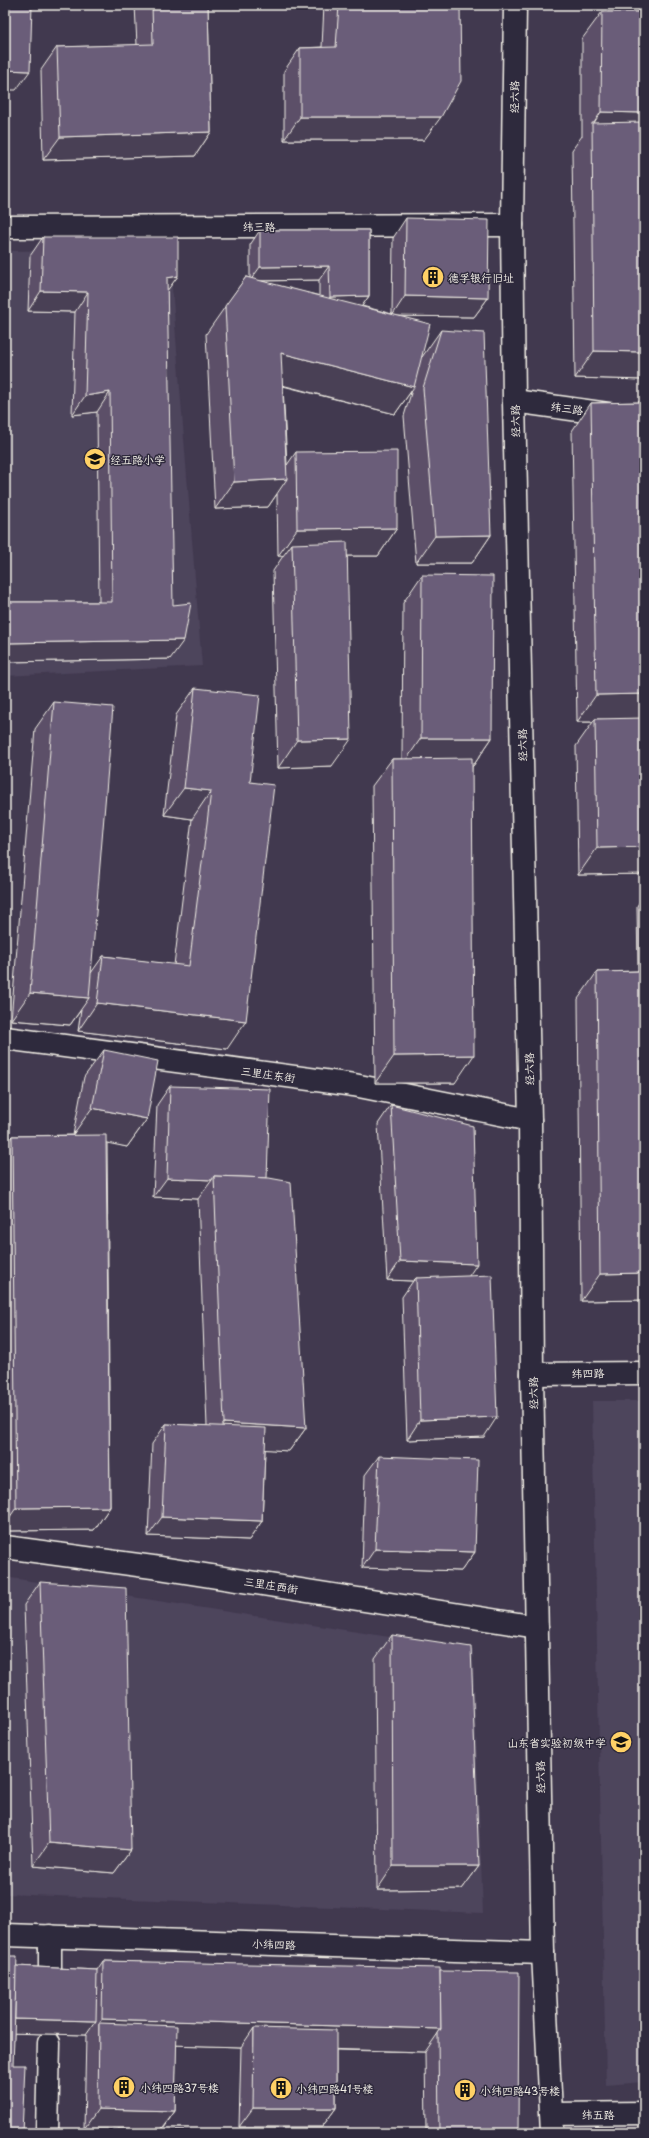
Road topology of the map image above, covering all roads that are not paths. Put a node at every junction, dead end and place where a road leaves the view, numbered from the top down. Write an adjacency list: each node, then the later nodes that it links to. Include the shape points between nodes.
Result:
1 (515, 5): 2 (street, 经六路)
2 (512, 225): 3 (street, 纬三路); 4 (street, 经六路)
3 (5, 227)
4 (514, 401): 5 (street, 纬三路); 7 (street, 经六路)
5 (644, 418)
6 (5, 1038): 7 (street, 三里庄东街, via 354,1085)
7 (530, 1120): 9 (street, 经六路)
8 (644, 1373): 9 (street, 纬四路)
9 (532, 1374): 11 (street, 经六路)
10 (5, 1547): 11 (street, 三里庄西街)
11 (537, 1626): 14 (street, 经六路)
12 (5, 1935): 13 (street, 小纬四路)
13 (50, 1936): 14 (street, 小纬四路); 15 (street)
14 (543, 1953): 18 (street, 经六路)
15 (50, 1982)
16 (49, 2043): 19 (street)
17 (644, 2114): 18 (street, 纬五路)
18 (552, 2124)
19 (47, 2133)

